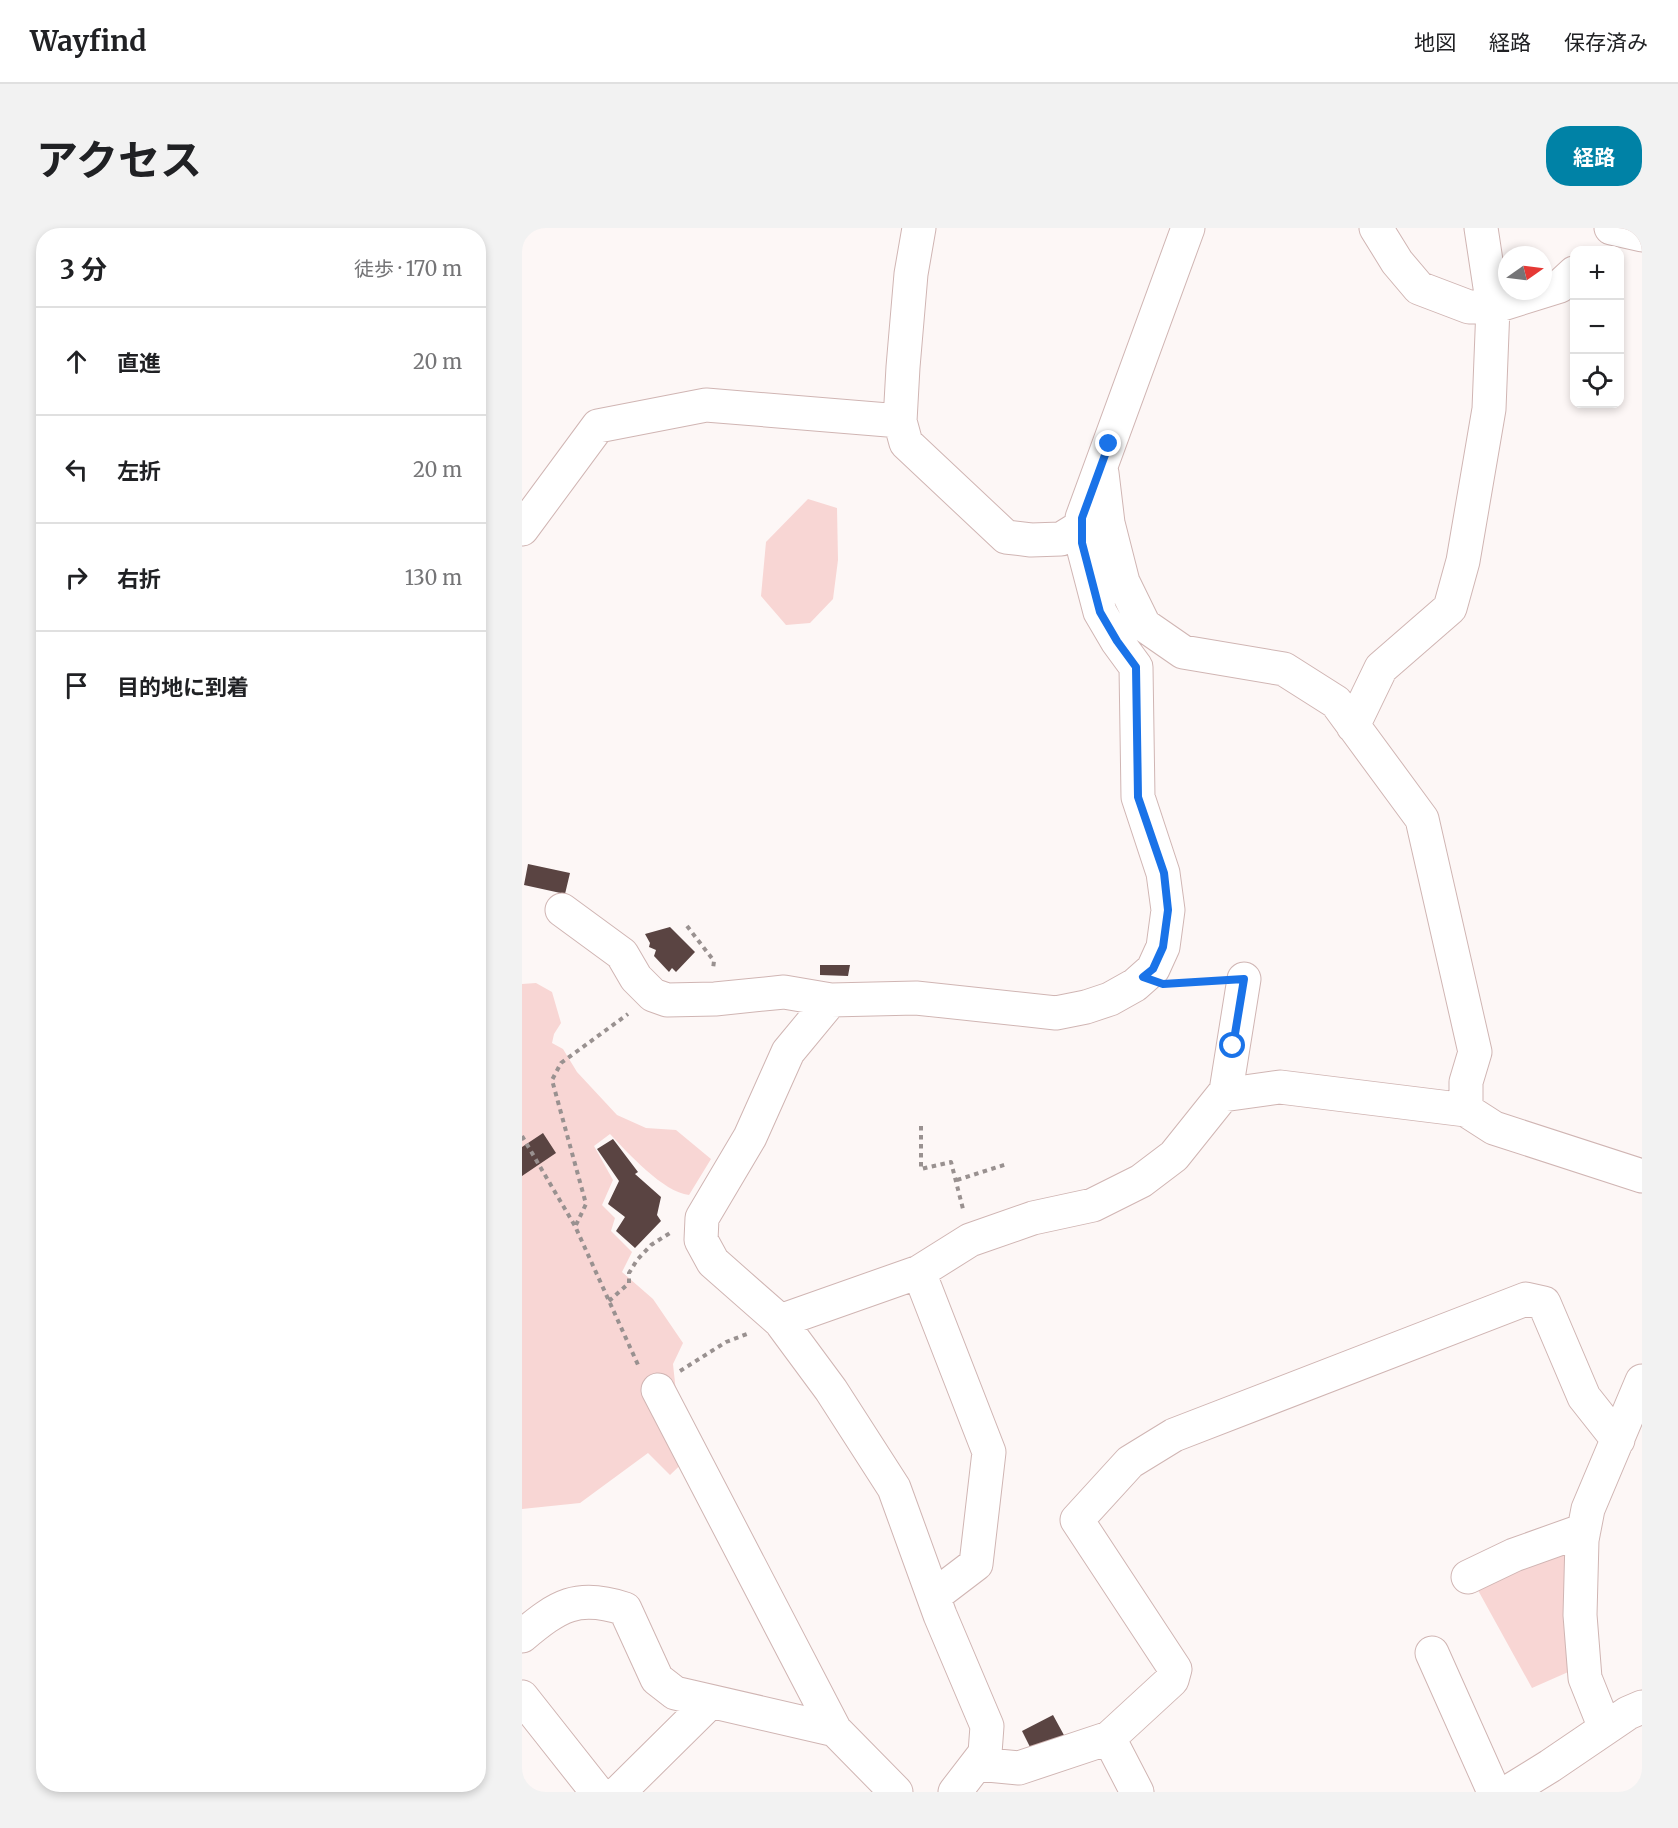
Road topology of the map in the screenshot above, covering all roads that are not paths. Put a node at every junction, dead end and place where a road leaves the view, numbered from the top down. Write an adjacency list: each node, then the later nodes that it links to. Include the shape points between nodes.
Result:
1 (919, 228): 10 (street, via 911,274)
2 (1188, 228): 11 (street)
3 (1376, 228): 9 (street, via 1419,288 1469,307)
4 (1481, 228): 9 (street)
5 (1611, 228): 6 (street); 7 (street)
6 (1642, 235)
7 (1596, 246)
8 (1570, 277): 9 (street, via 1560,286)
9 (1493, 307): 14 (street, via 1489,409 1463,561 1449,608 1381,668)
10 (900, 421): 12 (street, via 906,443 1005,537 1061,538); 13 (street, via 706,405 598,426)
11 (1101, 466): 12 (street); 14 (street, via 1108,523 1123,582 1144,625 1183,652 1284,669 1336,702)
12 (1082, 526): 17 (street, via 1082,543 1100,612 1136,667 1138,797 1164,873 1168,910 1163,947 1153,969 1110,999 1056,1013 916,998)
13 (522, 529)
14 (1353, 726): 19 (street, via 1422,819 1476,1052 1466,1082)
15 (562, 910): 17 (street, via 622,954 636,978 660,998 712,999 784,992)
16 (1244, 979): 18 (street)
17 (831, 1000): 22 (street, via 788,1052 750,1137 702,1218 701,1240 712,1262)
18 (1223, 1095): 19 (street, via 1280,1087); 21 (street, via 1174,1156 1141,1180 1093,1206 1033,1218 970,1240)
19 (1466, 1110): 20 (street, via 1494,1128)
20 (1642, 1176)
21 (919, 1272): 22 (street); 28 (street, via 989,1452 976,1564)
22 (780, 1320): 28 (street, via 894,1488)
23 (1642, 1381): 25 (street)
24 (658, 1390): 35 (street)
25 (1618, 1440): 26 (street, via 1588,1509); 36 (street, via 1584,1397 1544,1303 1526,1299 1174,1435 1130,1462 1077,1520 1176,1669 1172,1680)
26 (1584, 1530): 27 (street); 34 (street, via 1580,1615 1585,1678)
27 (1468, 1576)
28 (934, 1596): 37 (street, via 987,1726 985,1753)
29 (522, 1636): 32 (street, via 547,1616 576,1602 604,1602 625,1609 657,1679 675,1693)
30 (1432, 1653): 43 (street)
31 (522, 1697): 38 (street)
32 (710, 1702): 35 (street); 39 (street)
33 (1642, 1707): 34 (street)
34 (1605, 1728): 44 (street)
35 (835, 1730): 40 (street)
36 (1108, 1738): 37 (street, via 1019,1768); 42 (street)
37 (977, 1764): 41 (street)
38 (597, 1792)
39 (619, 1792)
40 (897, 1792)
41 (955, 1792)
42 (1137, 1792)
43 (1494, 1792)
44 (1508, 1792)

